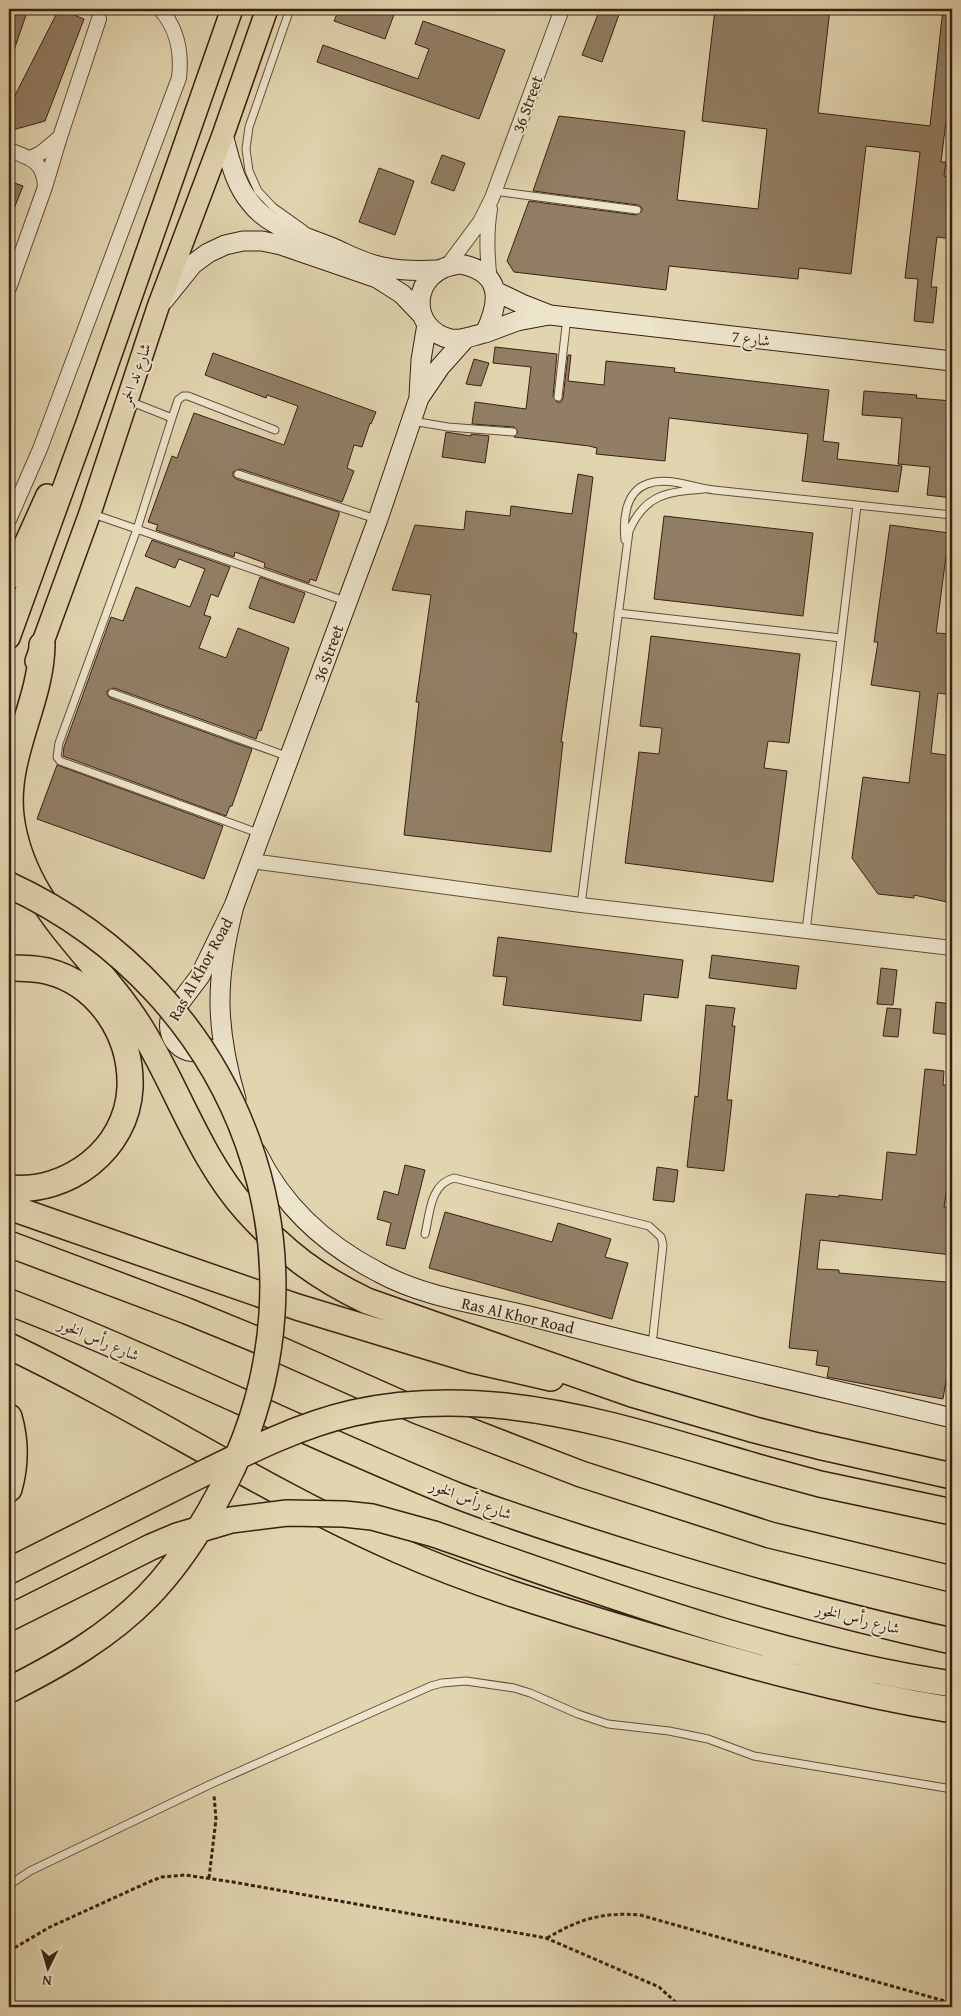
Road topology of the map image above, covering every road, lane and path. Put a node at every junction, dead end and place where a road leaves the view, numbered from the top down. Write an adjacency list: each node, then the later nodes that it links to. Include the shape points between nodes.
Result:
1 (160, 9): 38 (street, via 179,43 179,78 40,449)
2 (232, 9): 28 (main road, شارع ند الحمر)
3 (267, 9): 7 (main road, شارع ند الحمر)
4 (290, 9): 14 (lane, via 250,127 247,160 253,181 265,200)
5 (562, 9): 12 (street, 36 Street)
6 (99, 19): 8 (street)
7 (223, 135): 14 (street, via 235,177 251,204 275,224); 18 (main road, شارع ند الحمر)
8 (60, 137): 10 (street, via 46,150); 11 (street)
9 (9, 150): 10 (street)
10 (30, 158): 11 (street, via 42,170)
11 (45, 187): 17 (street)
12 (493, 194): 13 (lane); 15 (street, 36 Street, via 480,222); 16 (street, 36 Street, via 487,235)
13 (637, 210)
14 (334, 248): 15 (street, via 382,267 400,270)
15 (442, 268): 16 (street, via 460,264 471,266 482,272); 20 (street, via 427,279 422,290 420,302)
16 (493, 286): 19 (street, شارع 7, via 522,304); 21 (street, via 496,304)
17 (9, 288)
18 (158, 307): 20 (street, via 193,264 208,252 244,241 262,241 377,278 402,294); 26 (main road, شارع ند الحمر)
19 (558, 316): 21 (street, شارع 7, via 517,322); 23 (street, شارع 7); 24 (lane)
20 (425, 319): 22 (street, via 437,333 451,339); 25 (street, 36 Street)
21 (485, 333): 22 (street)
22 (465, 339): 25 (street, 36 Street)
23 (952, 361)
24 (558, 397)
25 (419, 398): 29 (street, 36 Street)
26 (126, 400): 27 (lane); 35 (main road, شارع ند الحمر)
27 (172, 418): 30 (lane, via 178,400 183,396); 39 (lane)
28 (88, 420): 41 (main road, via 54,478); 44 (main road, شارع ند الحمر)
29 (411, 421): 31 (lane); 37 (street, 36 Street)
30 (275, 430)
31 (513, 432)
32 (238, 474): 37 (lane)
33 (704, 489): 34 (lane); 40 (lane, via 668,493 643,506 629,531); 40 (lane, via 662,481 645,485 633,496 625,511)
34 (857, 505): 36 (lane); 45 (lane)
35 (90, 513): 39 (lane); 46 (main road, شارع ند الحمر)
36 (952, 515)
37 (378, 519): 42 (street, 36 Street)
38 (9, 520)
39 (137, 529): 42 (lane); 50 (lane, via 59,743 57,757 60,761)
40 (626, 552): 43 (lane)
41 (9, 580)
42 (347, 602): 49 (street, 36 Street)
43 (618, 614): 45 (lane); 53 (lane)
44 (9, 638)
45 (841, 638): 55 (lane)
46 (42, 645): 48 (main road, شارع ند الحمر); 66 (highway, via 34,697 11,772 11,815 20,857 47,909 106,979 141,1029 228,1189 288,1252 337,1286 367,1301)
47 (112, 693): 49 (lane)
48 (9, 742)
49 (289, 758): 50 (street, 36 Street)
50 (261, 835): 51 (street, 36 Street)
51 (251, 861): 53 (street); 54 (street, 36 Street)
52 (9, 884): 77 (highway, bridge, via 72,919 116,951 161,996 200,1047 232,1103 251,1150 270,1232 273,1291 269,1350 255,1411 231,1473 202,1527 168,1574 128,1615 75,1654)
53 (581, 905): 55 (street)
54 (234, 906): 58 (street, Ras Al Khor Road, via 221,964); 58 (street, Ras Al Khor Road, via 200,976 170,1020 170,1035 179,1047 192,1052 207,1049)
55 (806, 931): 56 (street)
56 (952, 948)
57 (9, 968): 59 (highway, via 32,968 62,976 104,1006 120,1035 129,1065 130,1089 120,1125 106,1148 88,1166 47,1186)
58 (221, 1033): 65 (street, Ras Al Khor Road, via 237,1103 252,1145 284,1198 337,1247 380,1274 428,1292)
59 (9, 1188)
60 (9, 1207): 66 (highway, via 288,1304 413,1342 510,1370)
61 (425, 1234): 65 (lane, via 438,1186 454,1178 649,1226 661,1237 663,1245)
62 (9, 1244): 73 (highway, via 187,1311 418,1411 581,1474 770,1535)
63 (9, 1302): 75 (highway, شارع رأس الخور, via 470,1500 568,1535 685,1571 778,1598)
64 (9, 1346): 78 (highway, via 306,1506 449,1572 548,1606 761,1669 869,1696)
65 (651, 1348): 68 (street, Ras Al Khor Road)
66 (632, 1394): 69 (highway, via 764,1432)
67 (9, 1417): 70 (highway, via 15,1455)
68 (952, 1418)
69 (952, 1476)
70 (9, 1489)
71 (952, 1512): 72 (highway, bridge, via 837,1488 593,1420 504,1406 459,1403 406,1405 354,1413 304,1427 255,1448)
72 (9, 1571)
73 (952, 1579)
74 (9, 1618): 76 (highway, bridge, via 177,1536 231,1520 287,1513 344,1514 372,1517 434,1534 636,1605 785,1649)
75 (952, 1641)
76 (952, 1684)
77 (9, 1690)
78 (952, 1710)
79 (211, 1784): 80 (lane, via 431,1686 454,1681 514,1688 593,1720 708,1739 754,1756); 81 (path, via 216,1819); 82 (lane, via 30,1871)
80 (952, 1789)
81 (208, 1878): 83 (path); 84 (path, via 173,1876 151,1881 50,1927)
82 (9, 1885)
83 (546, 1938): 85 (path, via 586,1919 613,1914 640,1916); 86 (path, via 659,1987)
84 (9, 1951)
85 (952, 2003)
86 (681, 2007)

